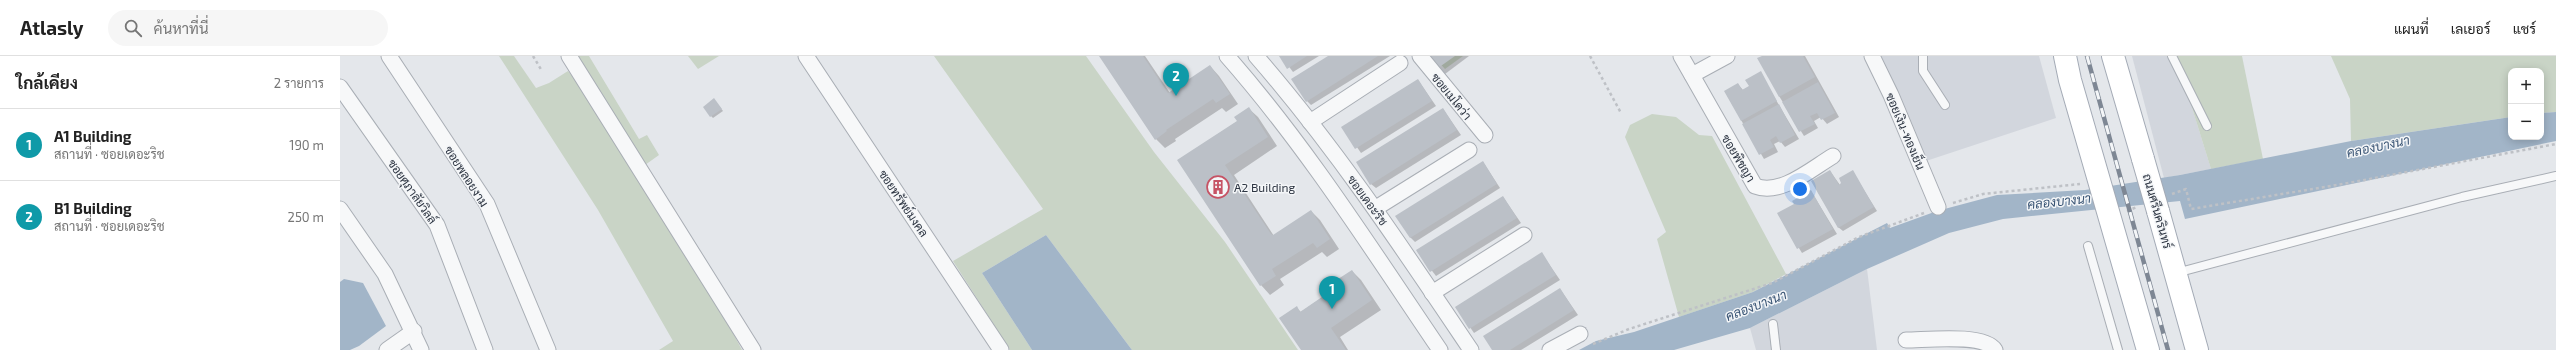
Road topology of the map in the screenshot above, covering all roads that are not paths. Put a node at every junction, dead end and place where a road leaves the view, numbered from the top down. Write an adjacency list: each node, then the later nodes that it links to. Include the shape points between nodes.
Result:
1 (389, 56): 40 (street, ซอยพลอยงาม, via 487,204)
2 (569, 56): 41 (street)
3 (806, 56): 42 (street, ซอยทรัพย์มงคล)
4 (1227, 56): 43 (street, via 1259,92 1335,196)
5 (1256, 56): 20 (street, ซอยเดอะริช)
6 (1420, 56): 22 (street, ซอยเมโดว่า)
7 (1681, 56): 16 (street, ซอยพิชญา)
8 (1727, 56): 16 (street)
9 (1872, 56): 26 (street, ซอยเงิน-ทองเย็น)
10 (1923, 56): 19 (lane, via 1923,71)
11 (2060, 56): 17 (main road)
12 (2065, 56): 17 (main road)
13 (2172, 56): 21 (lane)
14 (2116, 61): 31 (main road, ถนนศรีนครินทร์, bridge)
15 (1400, 63): 20 (street)
16 (1692, 75): 24 (street, ซอยพิชญา, via 1755,186 1764,189 1777,188)
17 (2070, 80): 49 (main road)
18 (340, 87): 39 (street, ซอยศุภาลัยวิลล์, via 437,225)
19 (1945, 105)
20 (1310, 122): 27 (street, ซอยเดอะริช)
21 (2208, 126)
22 (1485, 135)
23 (1469, 150): 27 (street)
24 (1832, 156)
25 (2556, 176): 31 (lane, via 2462,196)
26 (1938, 207)
27 (1376, 208): 32 (street, ซอยเดอะริช)
28 (340, 209): 34 (street, via 385,274)
29 (1524, 234): 32 (street)
30 (2088, 246): 48 (lane)
31 (2175, 273): 50 (main road, ถนนศรีนครินทร์)
32 (1432, 293): 44 (street, ซอยเดอะริช)
33 (1773, 324): 46 (lane)
34 (414, 332): 37 (street); 38 (street)
35 (1583, 340): 45 (street)
36 (1906, 340): 47 (street, via 1979,340 1991,344)
37 (387, 350)
38 (421, 350)
39 (485, 350)
40 (548, 350)
41 (753, 350)
42 (1001, 350)
43 (1440, 350)
44 (1471, 350)
45 (1550, 350)
46 (1776, 350)
47 (1995, 350)
48 (2118, 350)
49 (2148, 350)
50 (2198, 350)

